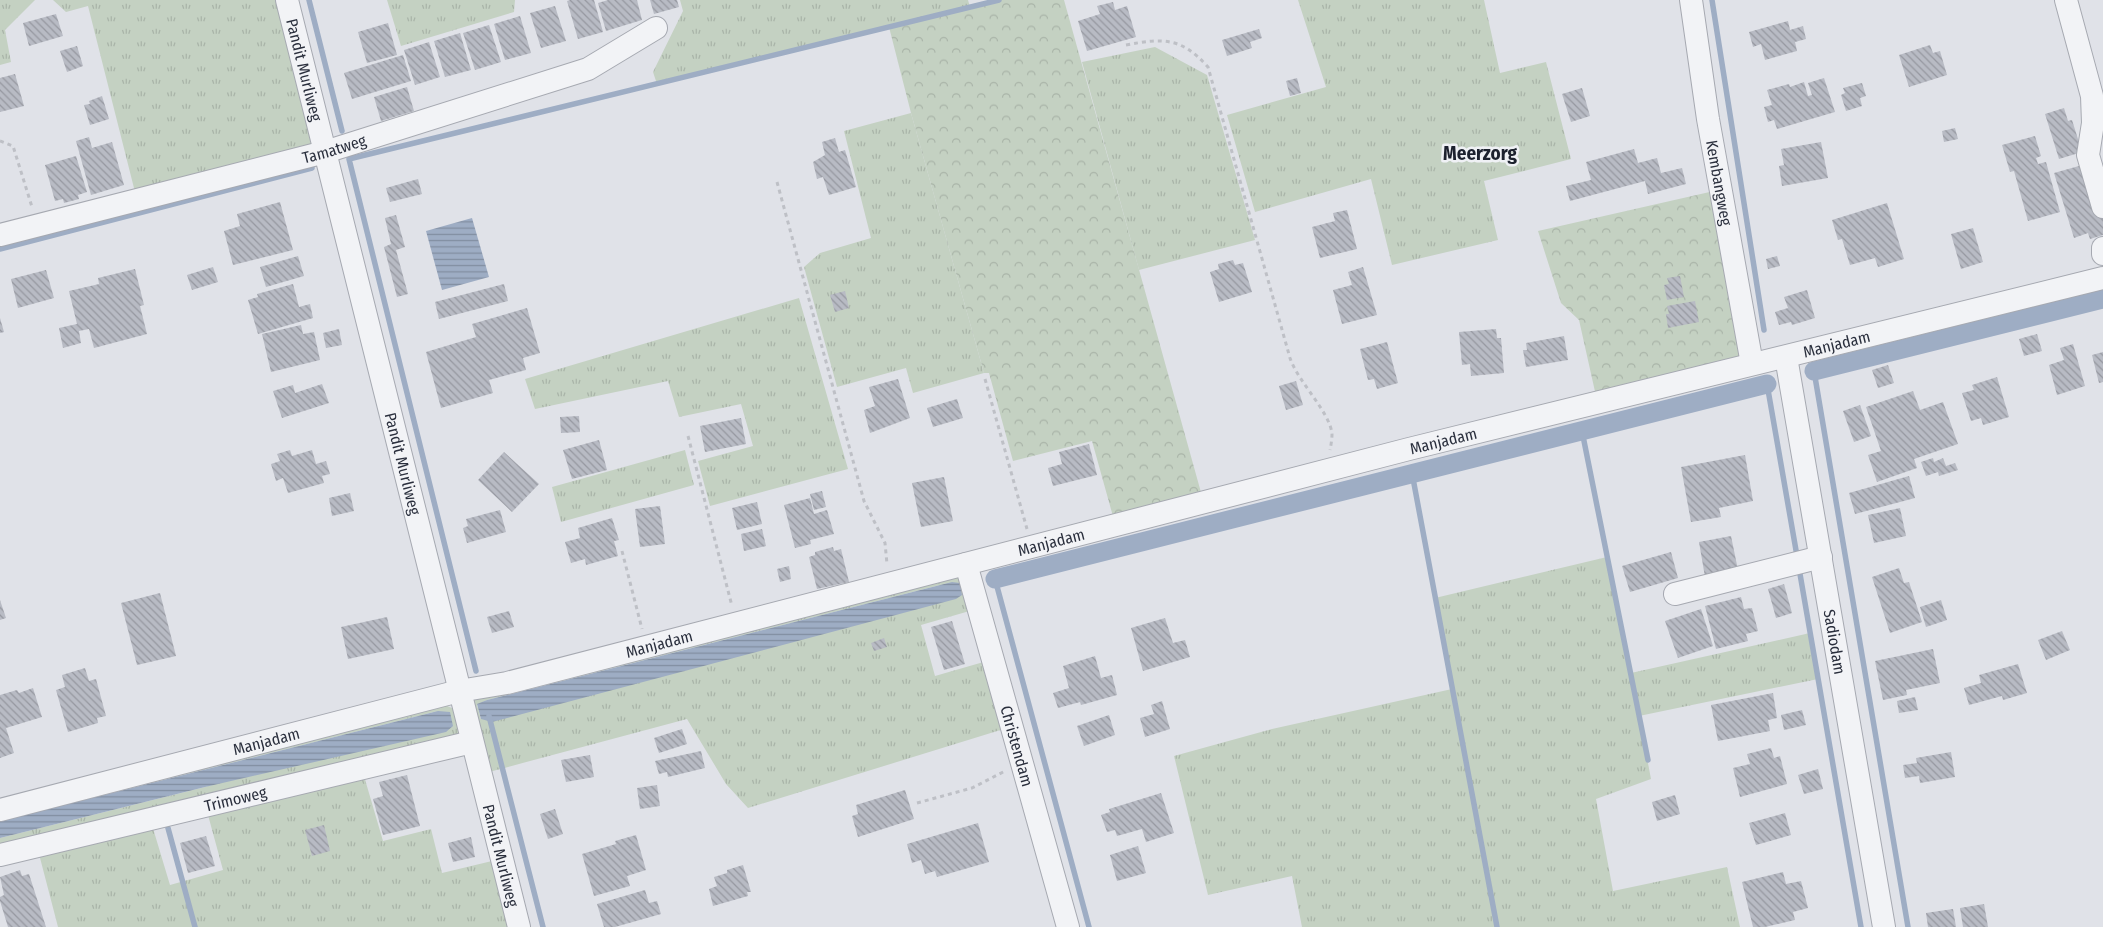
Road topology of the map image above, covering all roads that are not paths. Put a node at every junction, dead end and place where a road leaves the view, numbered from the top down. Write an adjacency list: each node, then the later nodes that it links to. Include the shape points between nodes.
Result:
1 (287, 0): 5 (street, Pandit Murliweg)
2 (1691, 0): 12 (street, Kembangweg, via 1708,119)
3 (2066, 0): 6 (street, via 2092,96 2093,123 2088,155)
4 (656, 28): 5 (street, Tamatweg, via 588,68)
5 (325, 152): 7 (street, Tamatweg); 16 (street, Pandit Murliweg)
6 (2103, 207)
7 (0, 235)
8 (2103, 248): 9 (street)
9 (2103, 254)
10 (2103, 278): 11 (street, Manjadam)
11 (1786, 357): 12 (street, Manjadam); 13 (street, Sadiodam)
12 (1752, 364): 14 (street, Manjadam)
13 (1821, 557): 15 (street); 22 (street, Sadiodam)
14 (966, 564): 16 (street, Manjadam); 21 (street, Christendam)
15 (1675, 594)
16 (461, 696): 17 (street, Pandit Murliweg); 18 (street, Manjadam)
17 (471, 739): 19 (street, Trimoweg); 20 (street, Pandit Murliweg)
18 (0, 810)
19 (0, 856)
20 (518, 927)
21 (1068, 927)
22 (1884, 927)

